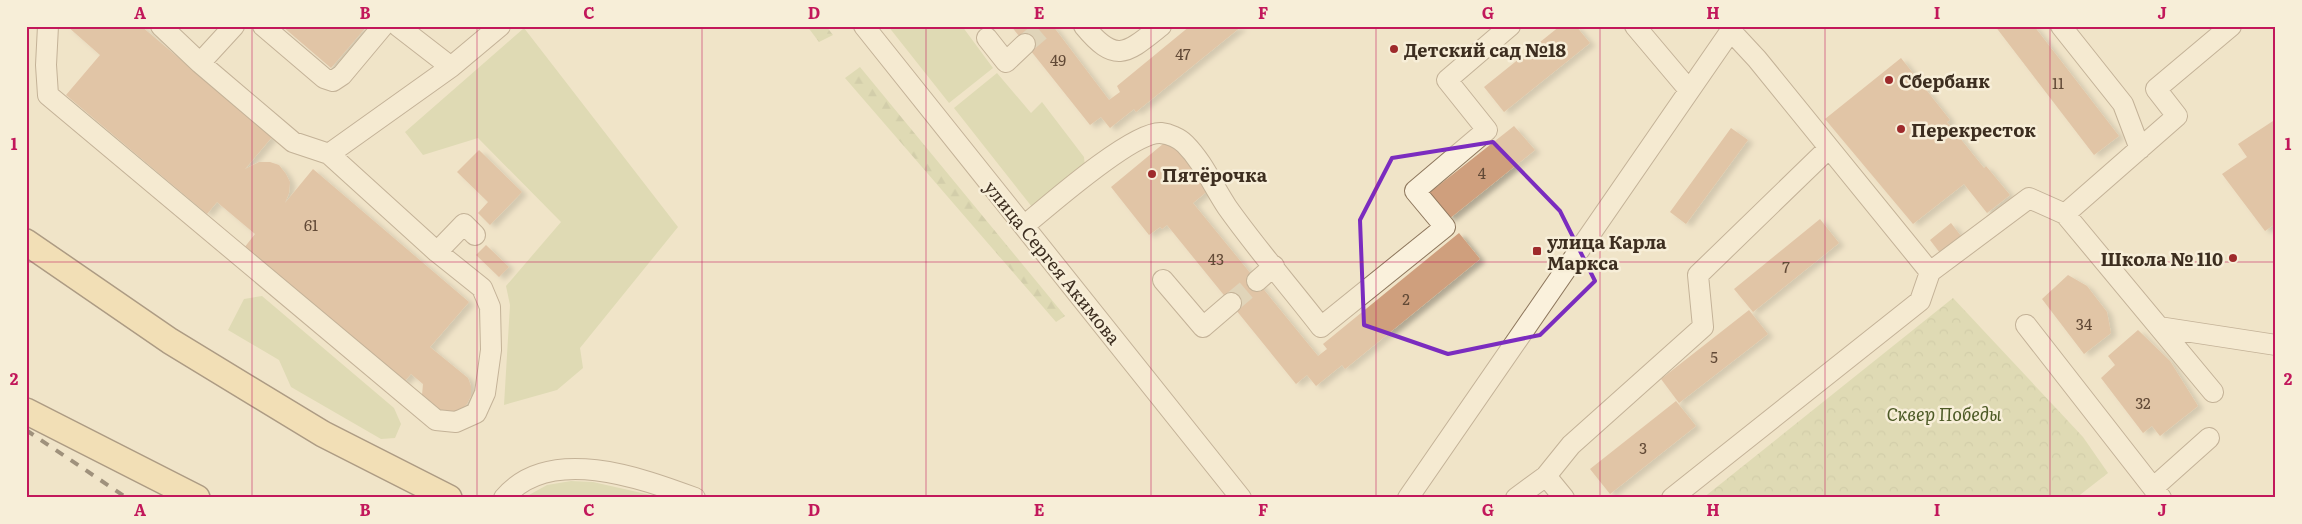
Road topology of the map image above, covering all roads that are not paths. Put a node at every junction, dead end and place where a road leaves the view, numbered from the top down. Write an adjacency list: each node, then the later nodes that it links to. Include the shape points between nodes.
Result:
1 (48, 26): 28 (street, via 48,95 436,420 456,422 476,413 486,393 491,350 490,306 482,288)
2 (162, 26): 18 (street)
3 (234, 26): 18 (street)
4 (263, 26): 5 (street, via 324,78 333,81 342,75)
5 (383, 26)
6 (398, 26): 19 (street)
7 (500, 26): 19 (street)
8 (864, 26): 25 (street, улица Сергея Акимова)
9 (1084, 26): 10 (street, via 1098,43 1111,50 1123,51 1131,50)
10 (1161, 26)
11 (1510, 26): 29 (street, via 1447,80 1486,130 1416,191 1445,227 1321,327)
12 (1635, 26): 20 (street)
13 (2061, 26): 22 (street, via 2123,104)
14 (2232, 26): 22 (street, via 2156,89 2178,116)
15 (1733, 29): 20 (street); 21 (street)
16 (987, 38): 17 (street, via 1006,62)
17 (1025, 44)
18 (200, 63): 23 (street, via 293,142)
19 (451, 67): 23 (street)
20 (1689, 90): 47 (street)
21 (1829, 148): 30 (street); 40 (street, via 1698,275 1703,326 1571,445)
22 (2140, 149): 24 (street)
23 (329, 154): 28 (street)
24 (2065, 214): 30 (street, via 2029,198); 35 (street)
25 (1024, 226): 29 (street, via 1124,148 1149,134 1160,133 1174,136 1184,143); 46 (street, улица Сергея Акимова)
26 (476, 235): 28 (street, via 464,224)
27 (26, 242): 43 (main road, via 170,341 323,434)
28 (437, 252)
29 (1274, 266): 32 (street)
30 (1930, 272): 50 (street, via 1920,301)
31 (1163, 280): 33 (street, via 1203,327)
32 (1257, 281)
33 (1231, 303)
34 (2026, 325): 41 (street)
35 (2159, 327): 36 (street); 37 (street)
36 (2276, 345)
37 (2213, 392)
38 (26, 411): 42 (main road)
39 (2209, 438): 41 (street)
40 (1546, 476): 48 (street); 49 (street)
41 (2157, 493)
42 (197, 498)
43 (449, 498)
44 (504, 498): 45 (street, via 515,485 544,473 584,468 630,476)
45 (695, 498)
46 (1241, 498)
47 (1408, 498)
48 (1516, 498)
49 (1564, 498)
50 (1672, 498)

